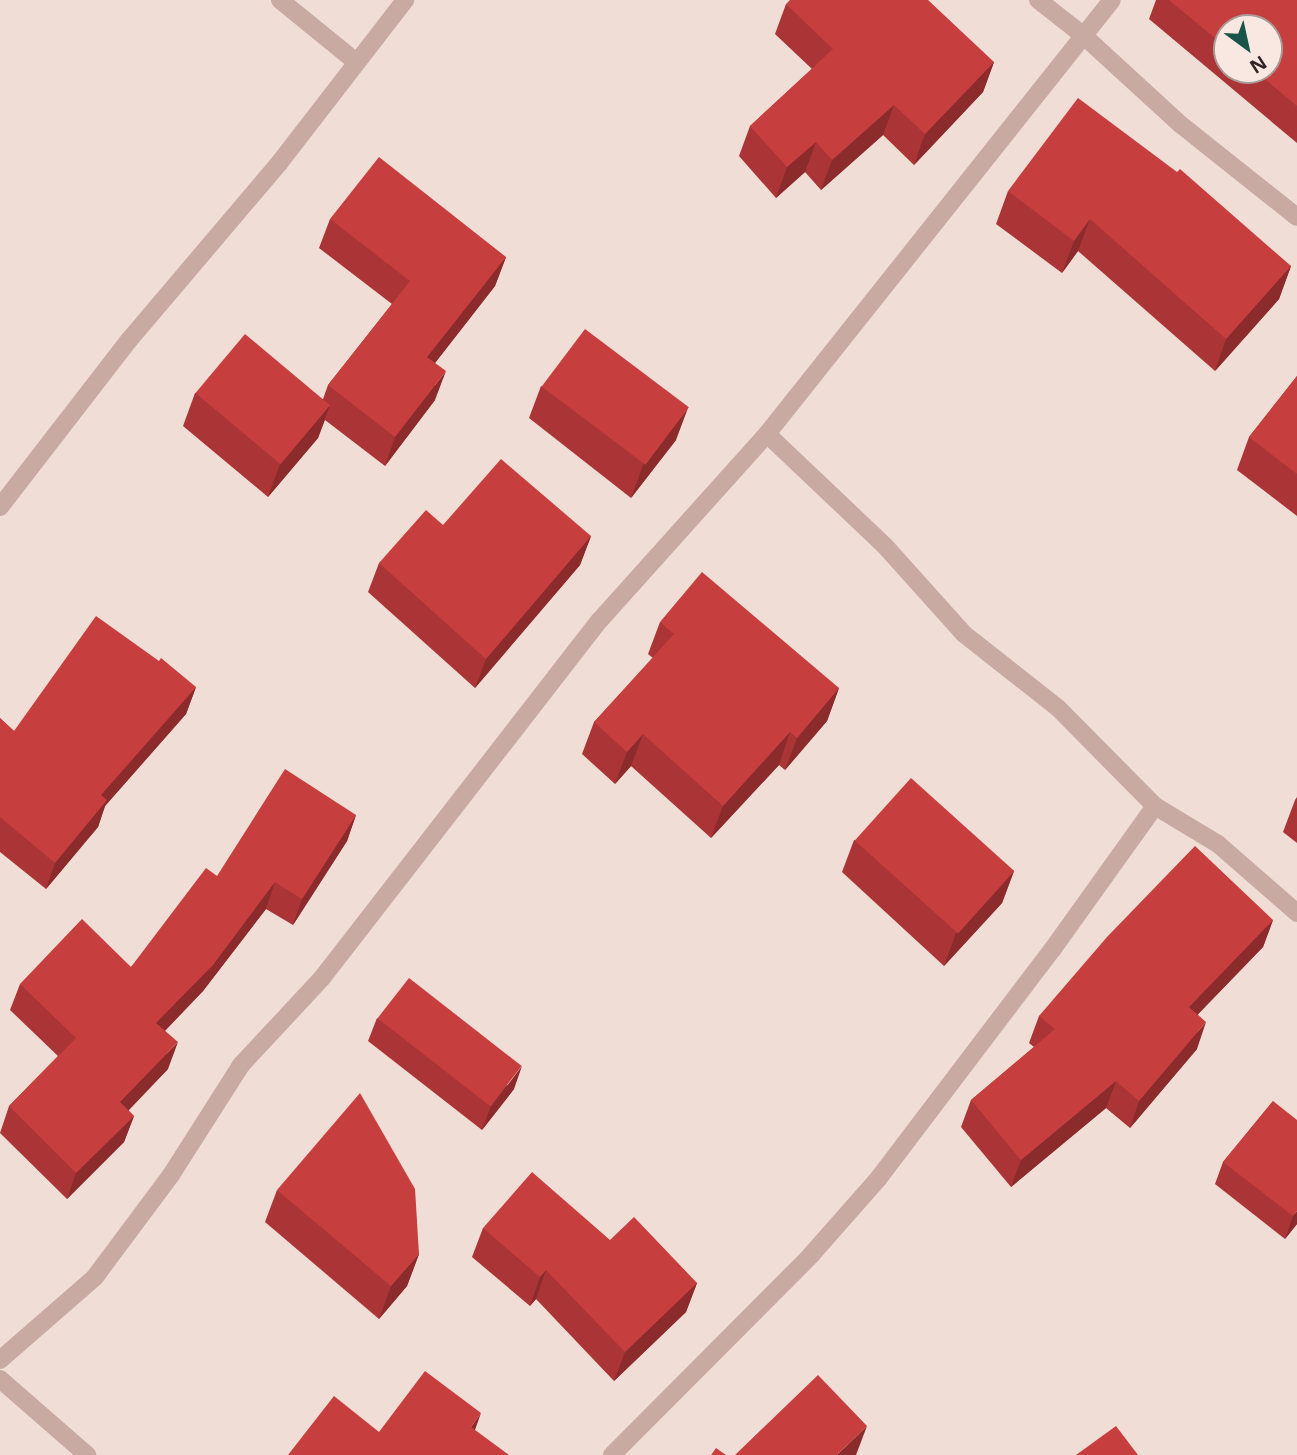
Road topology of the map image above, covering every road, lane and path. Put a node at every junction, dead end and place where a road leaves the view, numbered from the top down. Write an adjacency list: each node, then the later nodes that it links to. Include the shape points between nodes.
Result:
1 (280, 0): 6 (street)
2 (405, 0): 6 (street)
3 (1038, 0): 5 (street)
4 (1112, 0): 5 (street)
5 (1084, 36): 7 (street, via 1180,124); 8 (street)
6 (355, 61): 9 (street, via 280,162 130,339)
7 (1297, 217)
8 (767, 434): 10 (street, via 885,546 964,634 1058,708); 12 (street, via 600,620 323,978 241,1065 171,1175 95,1277)
9 (0, 507)
10 (1155, 806): 11 (street, via 1218,844); 15 (street, via 878,1179 811,1255)
11 (1297, 913)
12 (0, 1360)
13 (0, 1379): 14 (street)
14 (87, 1455)
15 (612, 1455)

